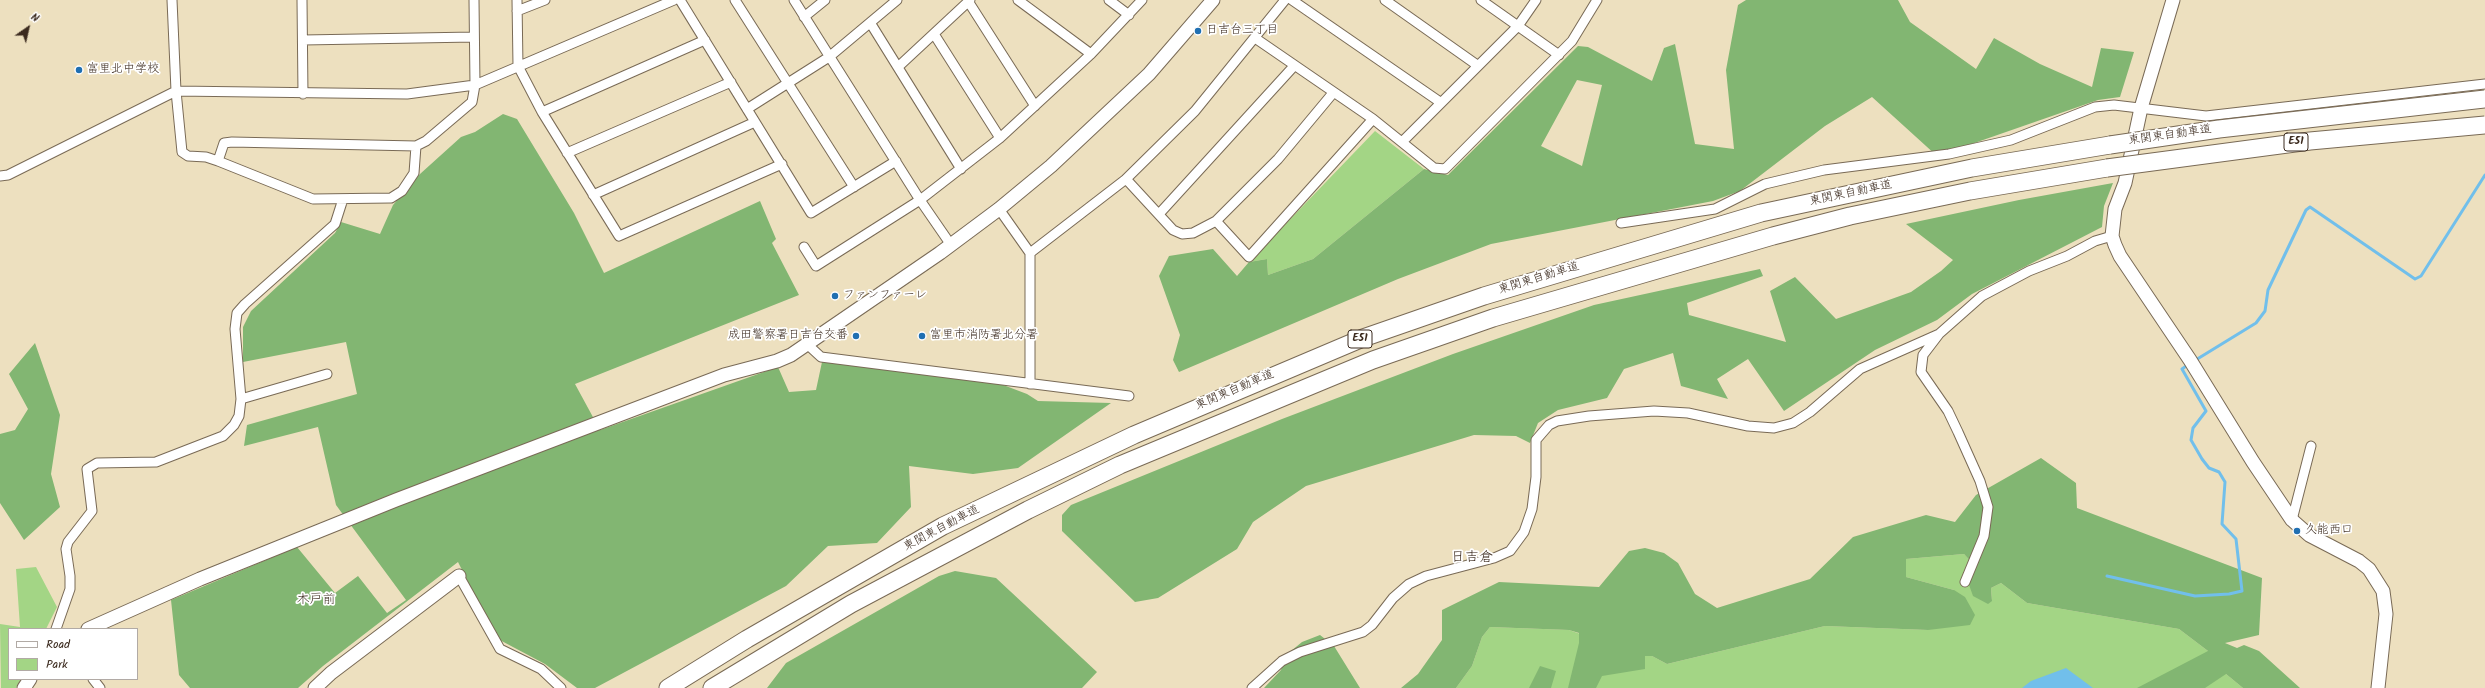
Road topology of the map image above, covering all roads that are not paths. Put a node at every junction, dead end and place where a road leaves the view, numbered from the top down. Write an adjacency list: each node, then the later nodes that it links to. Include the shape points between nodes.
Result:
1 (172, 0): 45 (street)
2 (302, 0): 32 (street)
3 (474, 0): 30 (street)
4 (517, 0): 24 (street)
5 (545, 0): 24 (street)
6 (674, 0): 37 (street)
7 (680, 0): 33 (street)
8 (736, 0): 42 (street)
9 (794, 0): 26 (street)
10 (825, 0): 26 (street)
11 (897, 0): 27 (street)
12 (1018, 0): 34 (street)
13 (1109, 0): 25 (street)
14 (1142, 0): 25 (street)
15 (1213, 0): 71 (street, via 1149,74 1102,121)
16 (1285, 0): 31 (street)
17 (1292, 0): 49 (street)
18 (1385, 0): 39 (street)
19 (1482, 0): 28 (street)
20 (1536, 0): 28 (street)
21 (1597, 0): 35 (street, via 1572,41)
22 (2173, 0): 51 (street)
23 (969, 1): 29 (street); 50 (street)
24 (517, 12): 37 (street)
25 (1129, 15): 34 (street)
26 (804, 17): 36 (street)
27 (871, 24): 36 (street); 40 (street)
28 (1518, 26): 35 (street); 39 (street)
29 (934, 34): 40 (street); 57 (street)
30 (474, 37): 32 (street); 44 (street)
31 (1255, 38): 38 (street); 66 (street, via 1196,111)
32 (303, 40): 47 (street)
33 (705, 40): 41 (street); 53 (street)
34 (1092, 54): 50 (street)
35 (1559, 55): 58 (street, via 1445,169 1434,168)
36 (830, 57): 42 (street); 62 (street)
37 (518, 66): 44 (street); 53 (street)
38 (1294, 66): 46 (street); 72 (street)
39 (1477, 66): 49 (street)
40 (898, 67): 64 (street)
41 (731, 82): 52 (street); 60 (street)
42 (789, 82): 52 (street); 67 (street)
43 (2485, 84): 51 (street, via 2206,116)
44 (475, 85): 47 (street, via 407,94); 59 (street, via 472,102 426,141)
45 (176, 91): 47 (street); 61 (street, via 180,149 188,156 206,156); 65 (street, via 8,175)
46 (1333, 93): 54 (street); 73 (street, via 1278,159)
47 (304, 94)
48 (2485, 99): 95 (highway, 東関東自動車道 / E51, bridge, via 2219,129 1972,168 1761,213 1491,293 1363,338 1134,434 943,526 747,639)
49 (1440, 102): 58 (street)
50 (1035, 106): 57 (street)
51 (2141, 108): 74 (street, via 2095,106 2011,140 1949,154 1824,170 1765,184 1715,209); 75 (street, via 2125,183 2115,209)
52 (747, 109): 55 (street)
53 (542, 112): 60 (street)
54 (1373, 120): 58 (street); 73 (street, via 1249,257)
55 (755, 122): 63 (street); 68 (street)
56 (2485, 125): 96 (highway, 東関東自動車道 / E51, bridge, via 2310,141 2107,168 1963,193 1850,216 1773,236 1493,318 1373,360 1120,465 952,549 851,604)
57 (1000, 138): 64 (street)
58 (1403, 141)
59 (416, 146): 61 (street, via 232,142 224,143); 69 (street, via 414,173 402,191 391,198)
60 (567, 153): 68 (street)
61 (218, 161): 69 (street, via 313,199)
62 (896, 161): 67 (street); 70 (street)
63 (782, 164): 67 (street, via 811,213); 68 (street, via 619,236)
64 (961, 169): 70 (street)
65 (0, 176)
66 (1126, 179): 72 (street); 78 (street)
67 (854, 187)
68 (593, 195)
69 (343, 199): 84 (street, via 335,224 237,313 235,329)
70 (920, 200): 76 (street); 77 (street, via 816,266)
71 (999, 209): 76 (street); 78 (street)
72 (1159, 214): 73 (street, via 1173,230 1182,234 1193,233)
73 (1216, 221)
74 (1621, 223)
75 (2112, 236): 79 (street, via 1982,296); 86 (street, via 2120,256)
76 (952, 245): 80 (street)
77 (804, 247)
78 (1030, 253): 82 (street)
79 (1939, 334): 88 (street, via 1923,355 1921,372 1948,411 1980,480 1988,507 1984,536); 97 (street, via 1860,369 1810,412 1793,423 1774,428 1748,426 1688,413 1654,411 1589,416 1557,421 1549,425 1536,440 1536,477 1532,509 1524,532 1510,551 1494,558 1426,576 1409,584 1392,598 1372,625 1363,632 1300,652 1282,661)
80 (808, 345): 82 (street, via 821,357); 90 (street, via 777,361 724,375 396,500 200,579)
81 (327, 374): 84 (street)
82 (1030, 384): 83 (street)
83 (1129, 396)
84 (241, 399): 89 (street, via 239,416 223,436 156,462 96,463 87,469 92,511 68,542 66,549 70,589)
85 (2311, 446): 86 (street)
86 (2292, 520): 98 (street, via 2309,535 2359,561 2369,570 2383,591 2386,614)
87 (459, 576): 93 (street, via 331,673); 94 (street, via 500,649 541,669)
88 (1965, 582)
89 (56, 628)
90 (90, 628)
91 (94, 680): 92 (street)
92 (100, 688)
93 (316, 688)
94 (561, 688)
95 (668, 688)
96 (712, 688)
97 (1252, 688)
98 (2378, 688)

